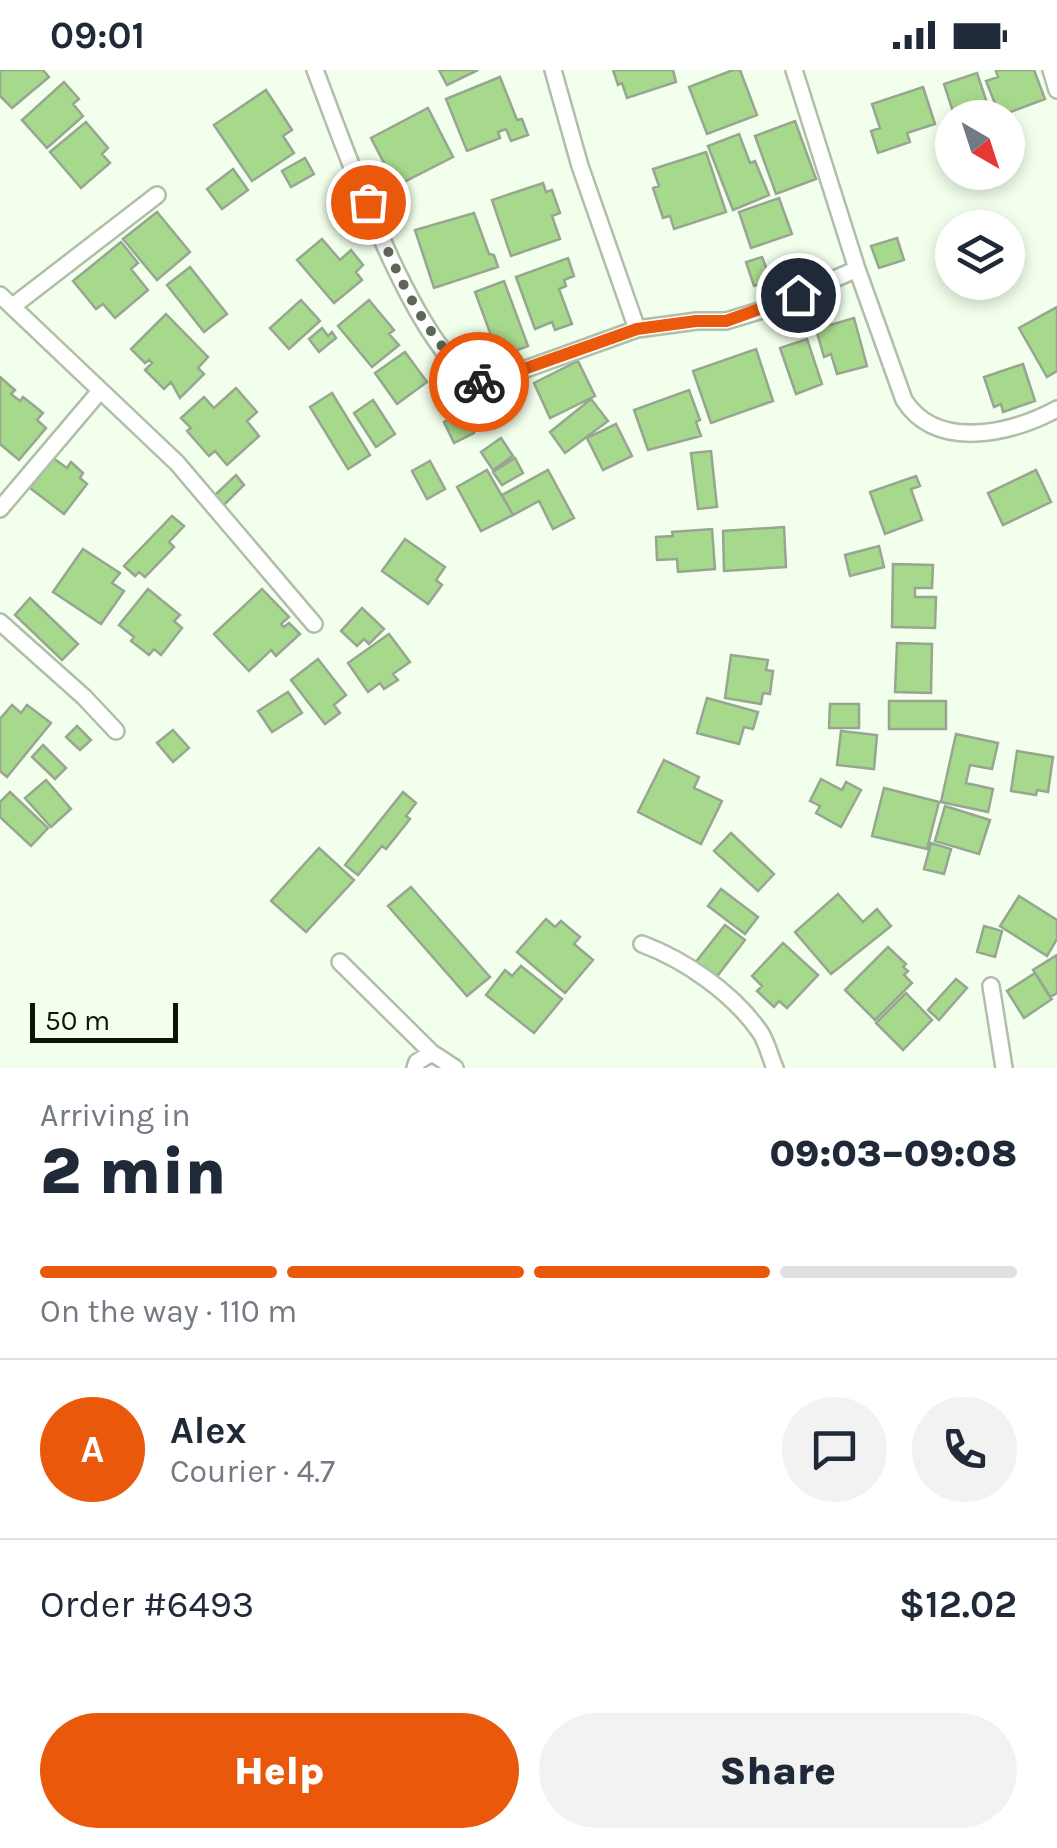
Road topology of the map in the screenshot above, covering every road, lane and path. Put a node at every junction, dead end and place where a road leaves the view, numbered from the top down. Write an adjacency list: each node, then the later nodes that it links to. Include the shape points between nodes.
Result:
1 (315, 70): 10 (street, via 402,286 468,377 487,382)
2 (553, 70): 10 (street)
3 (794, 70): 7 (street)
4 (1050, 70): 5 (street)
5 (1057, 90)
6 (158, 195): 9 (street)
7 (858, 268): 10 (street, via 726,321); 12 (street, via 904,400 920,420 942,430 995,432)
8 (0, 295): 9 (street)
9 (13, 306): 11 (street)
10 (637, 329)
11 (100, 391): 13 (street); 15 (street, via 177,463)
12 (1057, 409)
13 (0, 509)
14 (0, 622): 16 (street)
15 (314, 624)
16 (116, 731)
17 (642, 944): 23 (street, via 676,957 731,1001 761,1032)
18 (340, 962): 20 (street)
19 (990, 986): 24 (street)
20 (432, 1053): 21 (street); 22 (street)
21 (415, 1068)
22 (456, 1068)
23 (775, 1068)
24 (1004, 1068)

